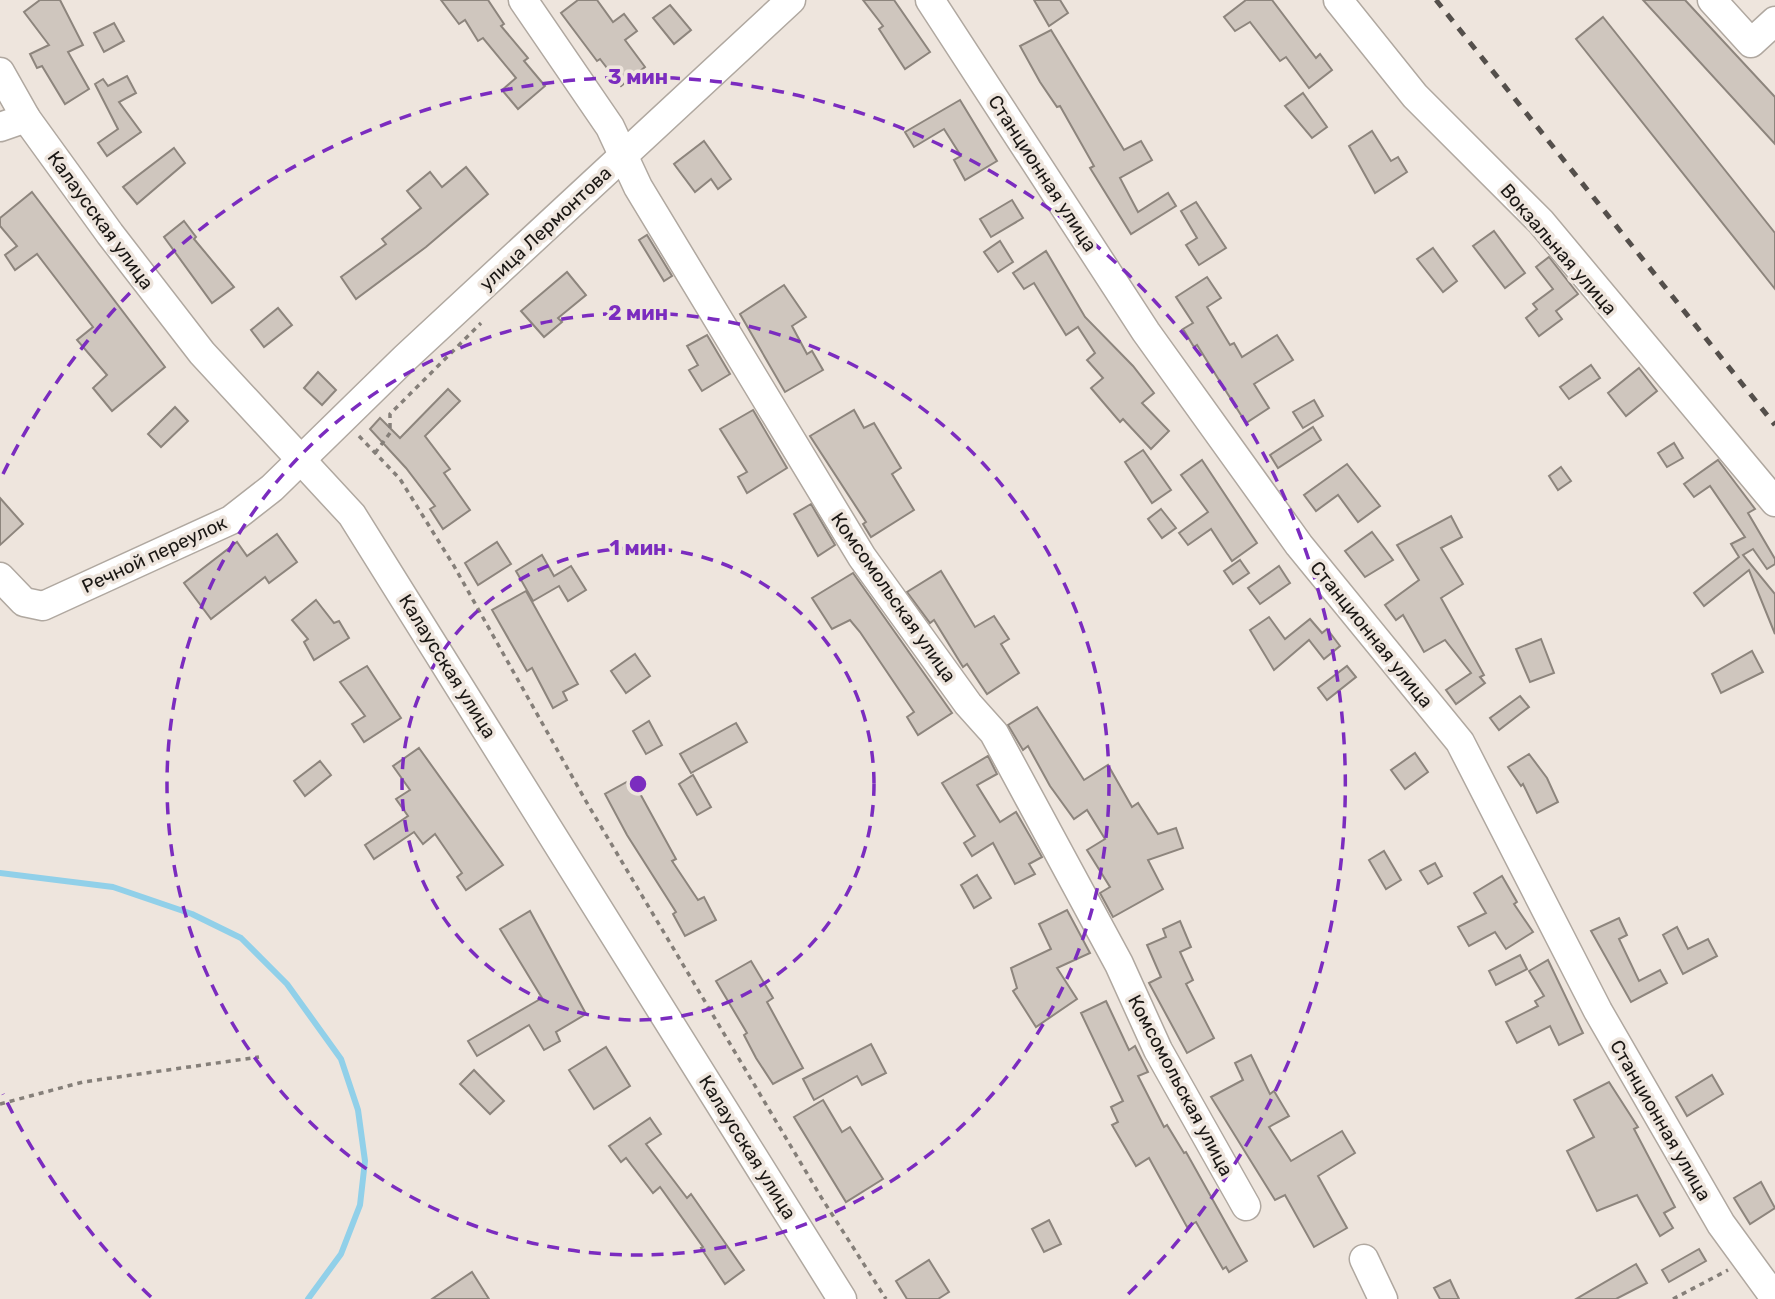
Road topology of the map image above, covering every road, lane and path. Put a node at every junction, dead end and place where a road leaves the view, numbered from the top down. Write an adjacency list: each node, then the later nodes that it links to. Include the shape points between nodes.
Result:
1 (523, 0): 10 (street, Комсомольская улица, via 610,127)
2 (791, 0): 10 (street, улица Лермонтова)
3 (930, 0): 19 (street, Станционная улица, via 1146,332 1299,545 1460,742 1598,1011 1721,1224)
4 (1338, 0): 13 (street, Вокзальная улица, via 1415,96 1541,222)
5 (1712, 0): 6 (street, via 1751,43)
6 (1775, 21)
7 (0, 72): 8 (street, Калаусская улица)
8 (26, 118): 9 (street); 12 (street, Калаусская улица, via 202,353)
9 (0, 127)
10 (622, 157): 11 (street, улица Лермонтова); 17 (street, Комсомольская улица, via 862,557 994,733 1119,964 1158,1050)
11 (342, 421): 12 (street, улица Лермонтова); 22 (path, via 400,479 454,566 620,860)
12 (302, 459): 14 (street, Речной переулок, via 231,520 43,606 24,602); 21 (street, Калаусская улица, via 352,514)
13 (1775, 502)
14 (0, 577)
15 (259, 1057): 16 (path, via 83,1082)
16 (0, 1104)
17 (1246, 1206)
18 (1364, 1259): 23 (street)
19 (1750, 1263): 20 (street, Станционная улица); 24 (path, via 1716,1274)
20 (1770, 1295)
21 (842, 1299)
22 (886, 1299)
23 (1383, 1299)
24 (1673, 1299)

